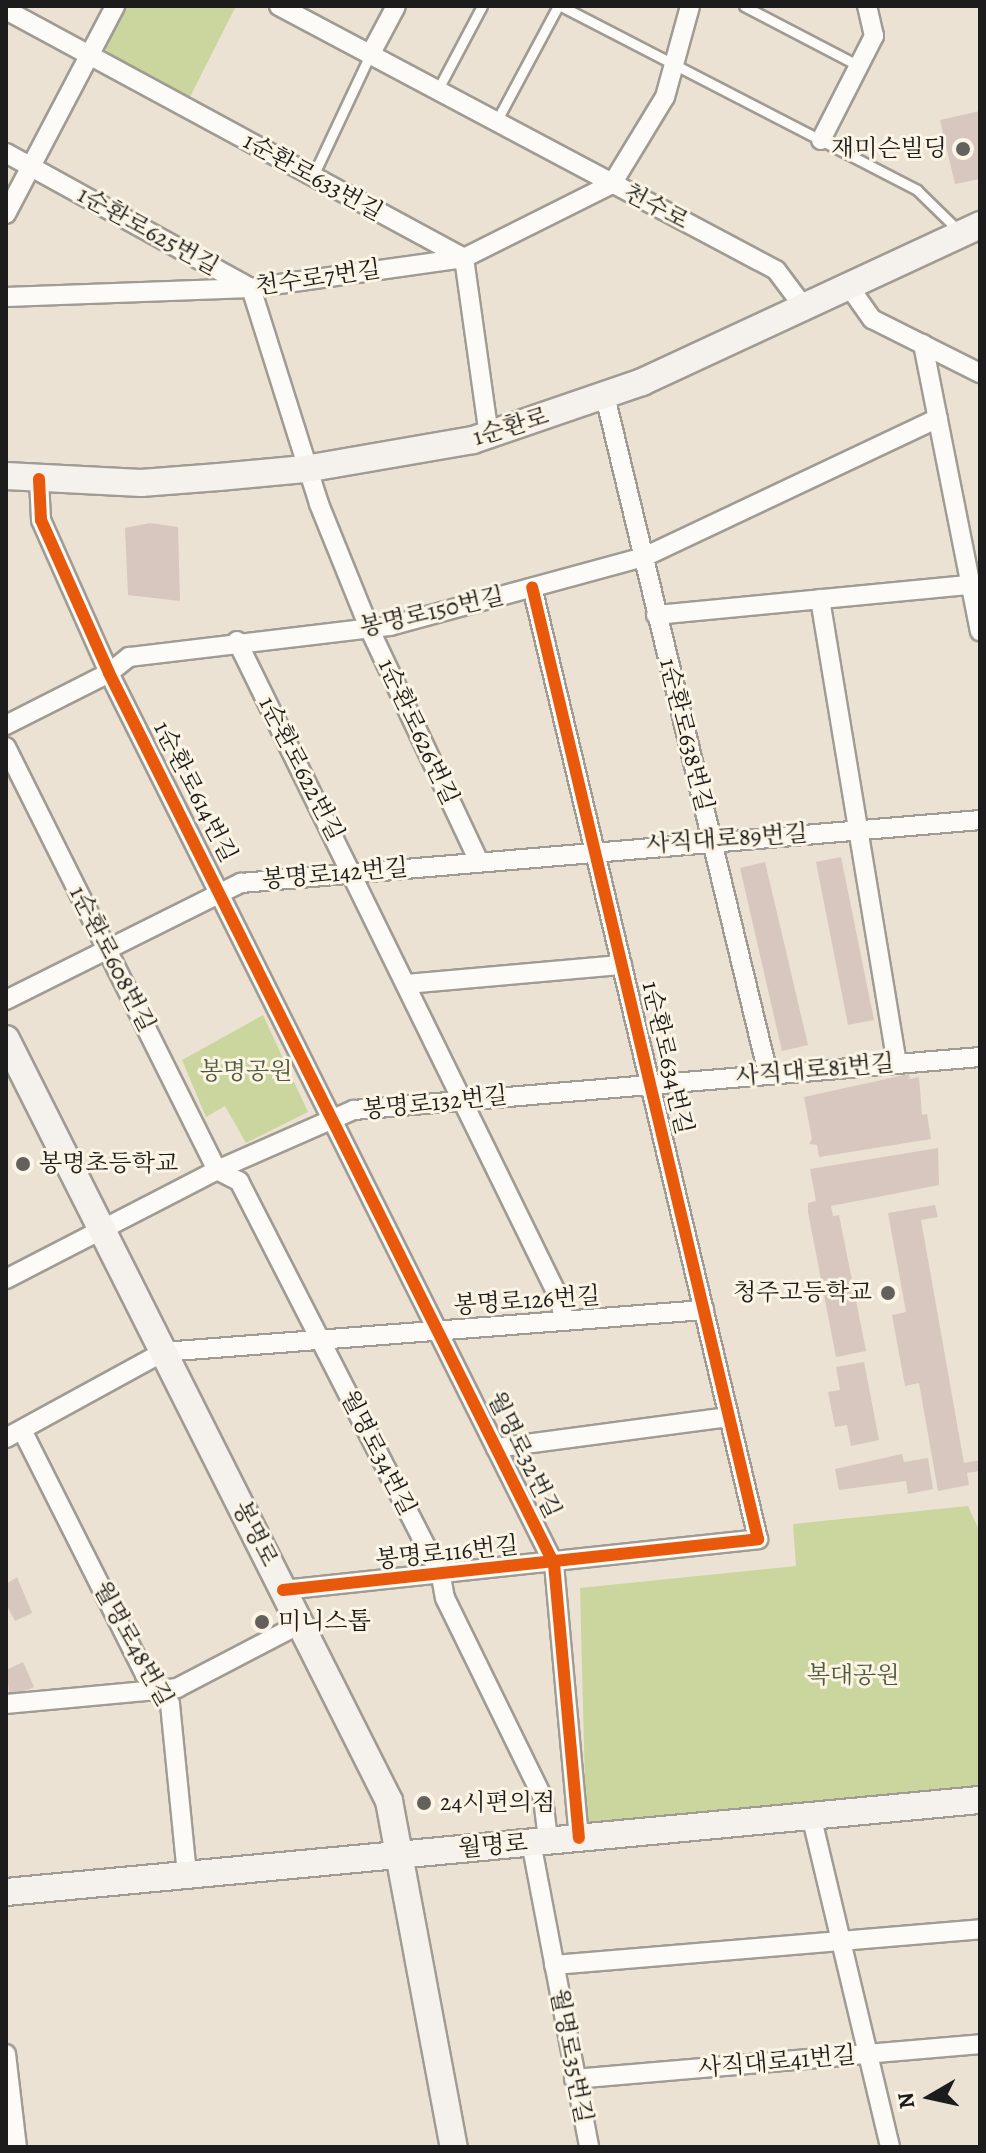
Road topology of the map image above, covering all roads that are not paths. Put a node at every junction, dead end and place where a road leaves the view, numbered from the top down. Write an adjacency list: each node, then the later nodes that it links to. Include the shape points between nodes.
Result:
1 (115, 6): 10 (street)
2 (279, 6): 11 (street, 천수로)
3 (396, 6): 11 (street)
4 (482, 6): 14 (lane)
5 (560, 6): 13 (lane, via 623,34); 15 (lane)
6 (690, 6): 13 (street)
7 (744, 6): 12 (lane)
8 (867, 6): 12 (street, via 874,36)
9 (6, 10): 10 (street, 1순환로633번길)
10 (91, 54): 18 (street); 19 (street, 1순환로633번길)
11 (370, 55): 14 (street, 천수로); 19 (lane)
12 (861, 67): 16 (street)
13 (674, 68): 16 (lane); 20 (street, via 665,97)
14 (437, 91): 15 (street, 천수로)
15 (496, 122): 20 (street, 천수로)
16 (821, 140): 22 (lane, via 917,190)
17 (6, 153): 18 (street, 1순환로625번길)
18 (32, 166): 21 (street); 25 (street, 1순환로625번길)
19 (312, 178): 23 (street, 1순환로633번길)
20 (612, 184): 23 (street, 천수로7번길); 27 (street, 천수로, via 776,270)
21 (6, 214)
22 (974, 230): 24 (street, 1순환로)
23 (464, 258): 25 (street, 천수로7번길); 32 (street)
24 (848, 285): 27 (street, 1순환로); 28 (street, via 872,319)
25 (251, 288): 26 (street, 천수로7번길); 33 (street)
26 (6, 297)
27 (803, 306): 30 (street, 1순환로)
28 (923, 344): 29 (street); 31 (street)
29 (980, 373)
30 (605, 396): 32 (street, 1순환로); 36 (street, 1순환로638번길)
31 (938, 418): 36 (street, 봉명로150번길); 37 (street)
32 (489, 435): 33 (street, 1순환로)
33 (305, 469): 35 (street, 1순환로, via 141,483); 41 (street, 1순환로626번길)
34 (6, 476): 35 (street, 1순환로)
35 (39, 479): 44 (street, 1순환로614번길, via 41,520)
36 (644, 557): 38 (street, 봉명로150번길); 40 (street, 1순환로638번길)
37 (975, 584): 39 (street); 42 (street)
38 (532, 587): 41 (street, 봉명로150번길); 50 (street, 1순환로634번길)
39 (820, 599): 40 (street); 48 (street)
40 (656, 615): 49 (street, 1순환로638번길)
41 (370, 630): 43 (street, 봉명로150번길); 51 (street, 1순환로626번길)
42 (980, 631)
43 (237, 641): 44 (street, 봉명로150번길, via 129,657); 52 (street, 1순환로622번길)
44 (109, 673): 45 (street, 봉명로150번길); 53 (street, 1순환로614번길)
45 (6, 725)
46 (6, 747): 54 (street, 1순환로608번길)
47 (980, 820): 48 (street, 사직대로89번길)
48 (859, 829): 49 (street, 사직대로89번길); 60 (street)
49 (711, 840): 50 (street, 사직대로89번길); 61 (street, 1순환로638번길)
50 (594, 849): 51 (street, 봉명로142번길); 55 (street, 1순환로634번길)
51 (478, 860): 52 (street, 봉명로142번길)
52 (353, 872): 53 (street, 봉명로142번길, via 241,883); 56 (street, 1순환로622번길)
53 (223, 895): 54 (street, 봉명로142번길); 64 (street, 1순환로614번길)
54 (107, 949): 57 (street, 봉명로142번길); 65 (street, 1순환로608번길)
55 (622, 965): 56 (street); 62 (street, 1순환로634번길)
56 (407, 984): 63 (street, 1순환로622번길)
57 (6, 1000)
58 (6, 1039): 66 (street, 봉명로)
59 (980, 1057): 60 (street, 사직대로81번길)
60 (897, 1064): 61 (street, 사직대로81번길)
61 (768, 1074): 62 (street, 사직대로81번길)
62 (650, 1084): 63 (street, 봉명로132번길); 68 (street, 1순환로634번길)
63 (463, 1099): 64 (street, 봉명로132번길, via 354,1110); 69 (street, 1순환로622번길, via 560,1300)
64 (331, 1120): 65 (street, 봉명로132번길); 70 (street, 월명로32번길)
65 (217, 1170): 66 (street, 봉명로132번길); 71 (street, 월명로34번길, via 239,1181)
66 (101, 1230): 67 (street, 봉명로132번길); 72 (street, 봉명로)
67 (6, 1279)
68 (704, 1310): 69 (street, 봉명로126번길); 73 (street, 1순환로634번길)
69 (564, 1320): 70 (street, 봉명로126번길)
70 (437, 1330): 71 (street, 봉명로126번길); 75 (street, 월명로32번길)
71 (318, 1336): 72 (street, 봉명로126번길); 78 (street, 월명로34번길)
72 (163, 1352): 74 (street); 79 (street, 봉명로)
73 (729, 1417): 75 (street); 76 (street, 1순환로634번길)
74 (14, 1434): 81 (street, 월명로48번길)
75 (496, 1448): 77 (street, 월명로32번길)
76 (758, 1539): 77 (street, 봉명로116번길)
77 (554, 1564): 78 (street, 봉명로116번길); 85 (street, 월명로32번길)
78 (441, 1576): 79 (street, 봉명로116번길); 86 (street, 월명로34번길, via 445,1598 543,1798)
79 (283, 1590): 80 (street, 봉명로)
80 (300, 1624): 81 (street, via 177,1688); 87 (street, 봉명로, via 389,1801)
81 (155, 1689): 82 (street); 88 (street, 월명로48번길, via 170,1704)
82 (6, 1704)
83 (980, 1800): 84 (street, 월명로)
84 (811, 1815): 85 (street, 월명로); 91 (street)
85 (579, 1838): 86 (street, 월명로)
86 (539, 1841): 87 (street, 월명로); 92 (street, 월명로35번길)
87 (400, 1854): 88 (street, 월명로); 98 (street, 봉명로)
88 (187, 1875): 89 (street, 월명로)
89 (6, 1892)
90 (980, 1929): 91 (street, 월명로35번길)
91 (842, 1941): 92 (street, 월명로35번길); 95 (street)
92 (554, 1965): 96 (street, 월명로35번길)
93 (980, 2044): 95 (street, 사직대로41번길)
94 (6, 2054): 97 (street)
95 (869, 2054): 96 (street, 사직대로41번길); 100 (street)
96 (574, 2079): 99 (street, 월명로35번길)
97 (17, 2147)
98 (454, 2147)
99 (589, 2147)
100 (890, 2147)

